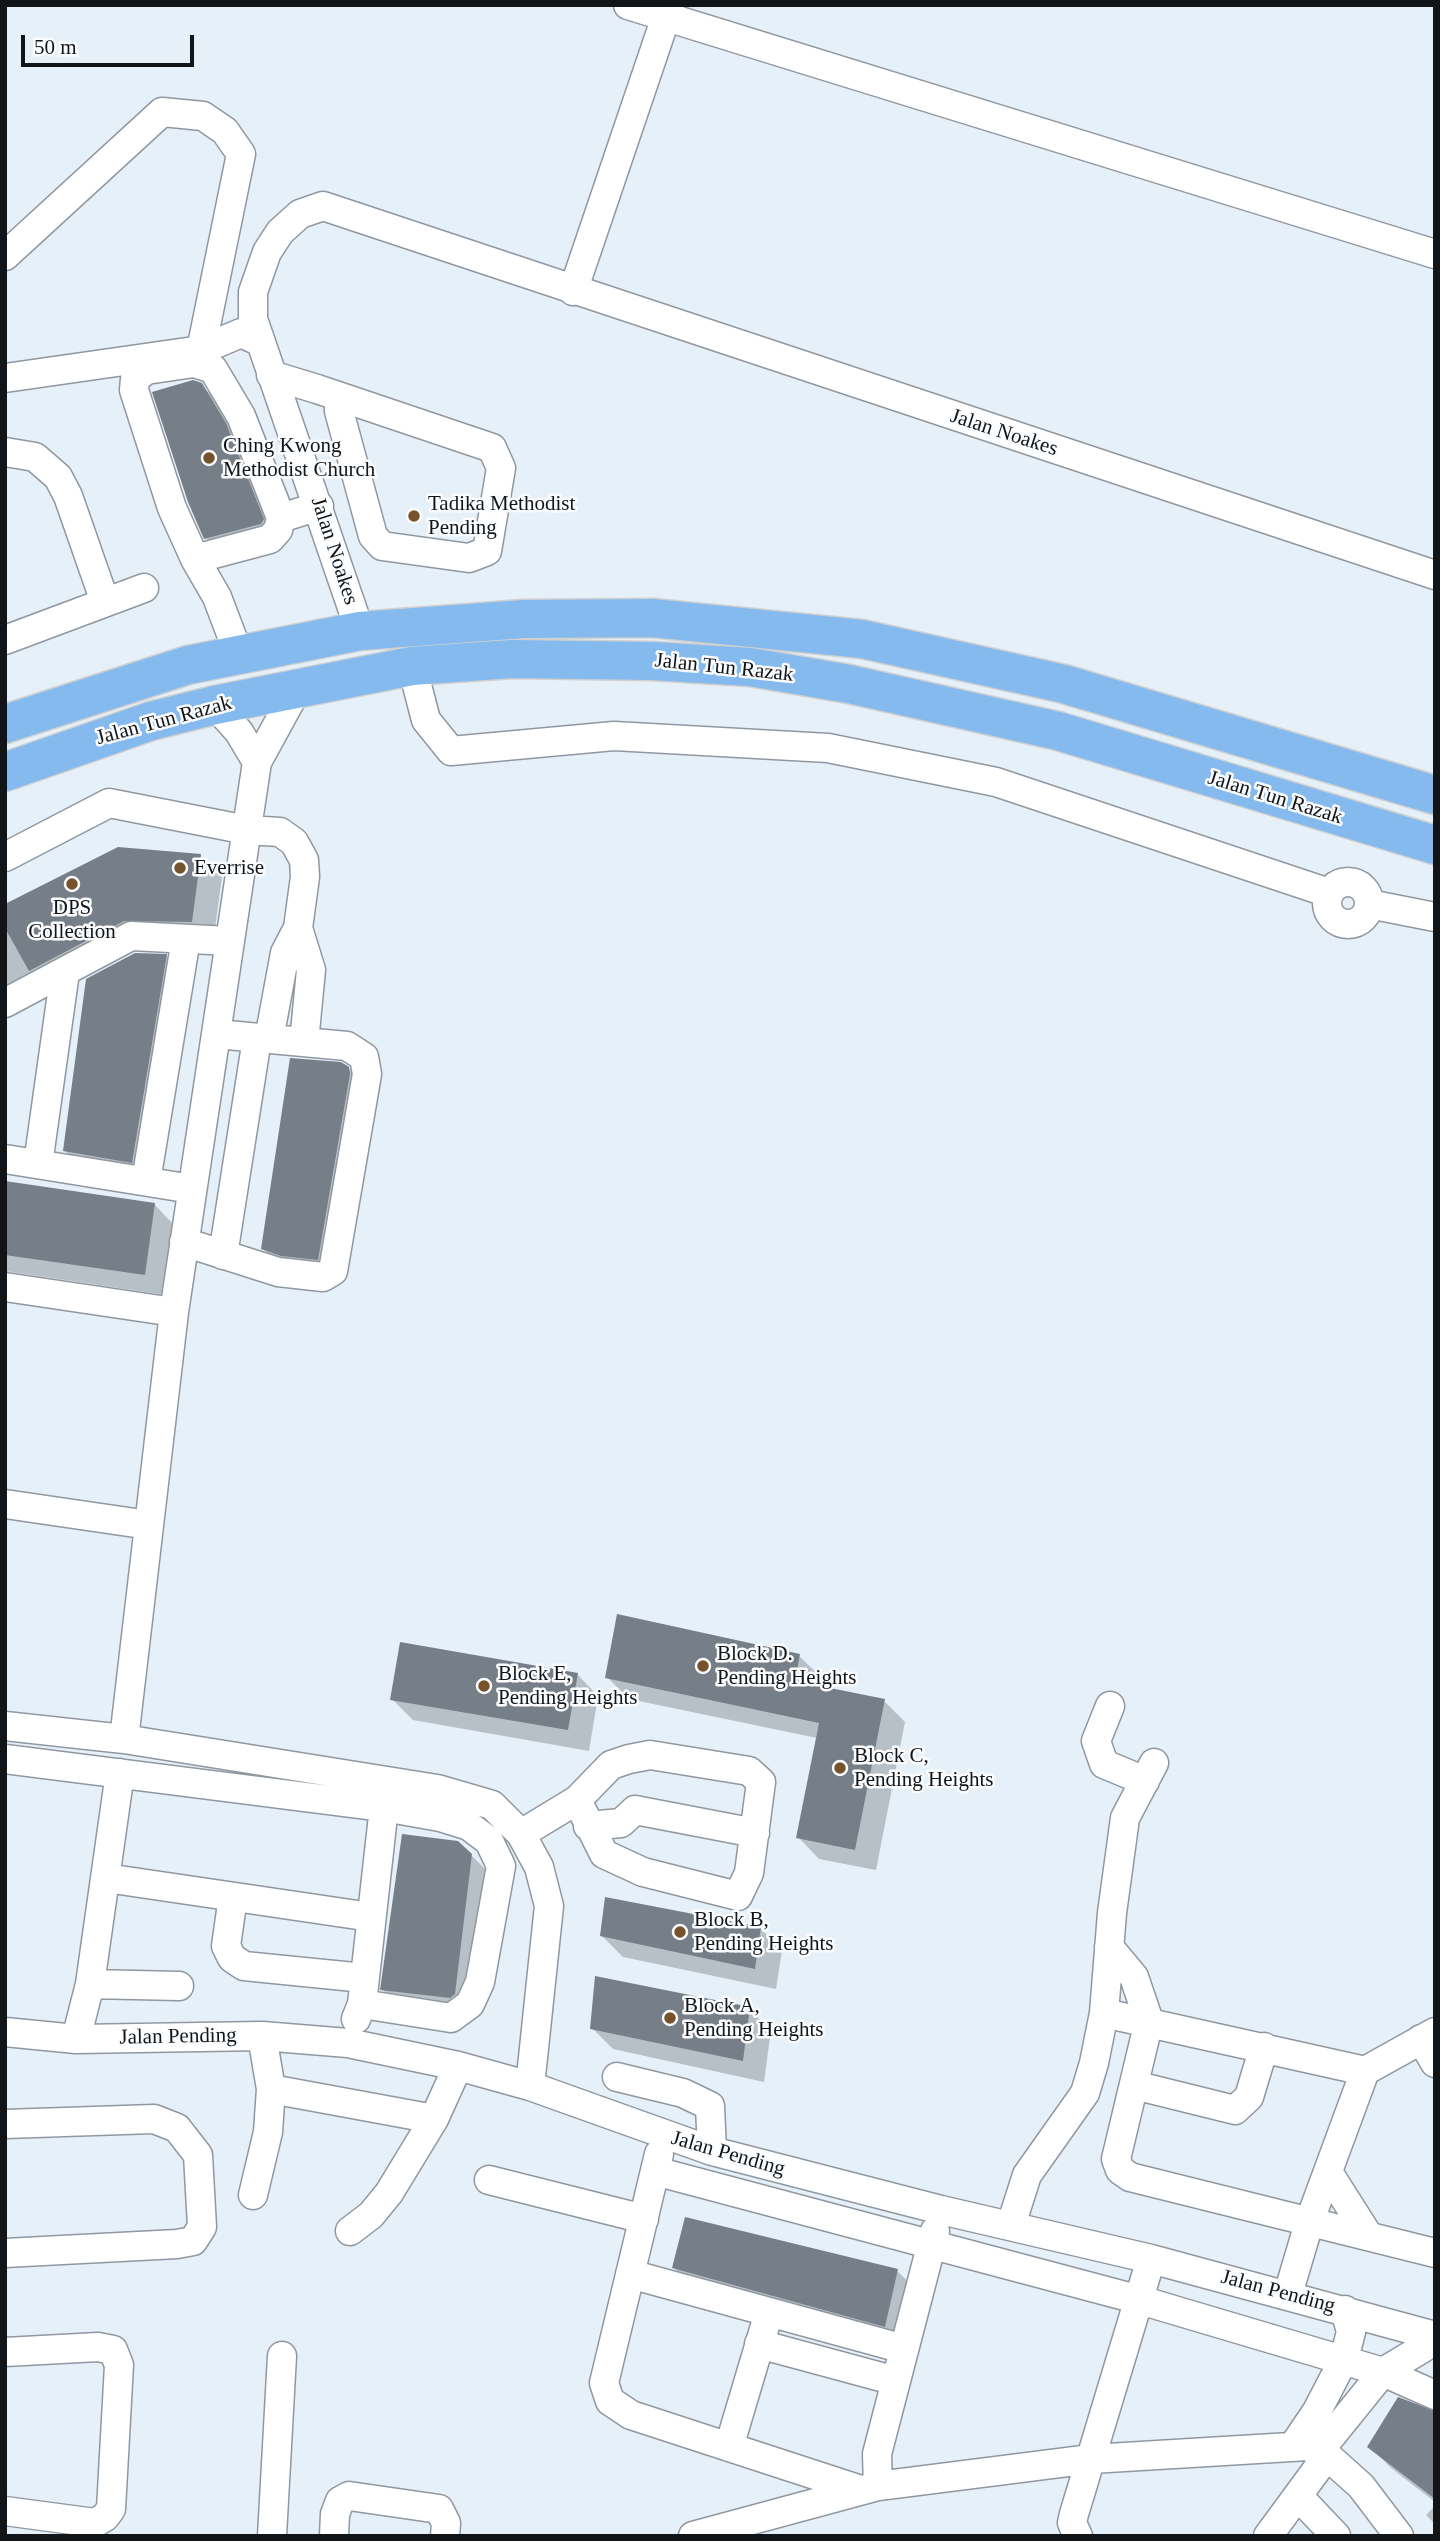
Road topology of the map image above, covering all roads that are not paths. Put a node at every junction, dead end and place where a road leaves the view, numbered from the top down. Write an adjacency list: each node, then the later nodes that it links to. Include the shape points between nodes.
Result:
1 (628, 5): 2 (street)
2 (668, 12): 3 (street); 6 (street)
3 (1435, 254)
4 (5, 256): 5 (street, via 162,112 203,116 225,131 240,154)
5 (216, 284): 7 (street); 9 (street)
6 (573, 291): 7 (street, Jalan Noakes, via 323,206 300,214 280,232 267,252); 17 (street, Jalan Noakes)
7 (253, 292): 8 (street, Jalan Noakes, via 253,319)
8 (261, 342): 9 (street, via 241,333); 10 (street, Jalan Noakes)
9 (201, 350): 11 (street)
10 (271, 375): 12 (street); 14 (street, Jalan Noakes)
11 (5, 378)
12 (339, 397): 12 (street, via 492,448 501,468 487,551 469,558 382,546 373,536)
13 (5, 452): 19 (street, via 35,457 58,477)
14 (319, 506): 15 (street); 20 (street, Jalan Noakes)
15 (281, 518): 16 (street, via 270,539); 16 (street, via 241,416 213,369 194,363 146,370 135,379 134,390 172,508)
16 (195, 559): 22 (street, via 217,597)
17 (1435, 575)
18 (144, 588): 19 (street)
19 (105, 602): 21 (street)
20 (360, 631): 22 (highway, Jalan Tun Razak); 29 (highway, Jalan Tun Razak, via 524,619 652,618 862,639 1064,684)
21 (5, 640)
22 (239, 655): 26 (highway, Jalan Tun Razak, via 188,665)
23 (412, 666): 24 (highway, Jalan Tun Razak); 31 (highway, Jalan Tun Razak, via 512,659 652,661 750,667 849,684 1058,731); 33 (street, via 426,720 451,751 614,736 828,748 996,782 1329,893 1327,906 1339,922 1360,921 1369,904)
24 (297, 689): 25 (highway, Jalan Tun Razak); 27 (street)
25 (215, 705): 27 (street); 28 (highway, Jalan Tun Razak, via 151,721)
26 (5, 724)
27 (257, 762): 30 (street)
28 (5, 772)
29 (1435, 795)
30 (247, 830): 32 (street, via 108,803); 34 (street, via 280,832 294,842 304,860); 36 (street)
31 (1435, 845)
32 (5, 857)
33 (1435, 918)
34 (298, 928): 40 (street, via 285,953); 41 (street, via 311,970)
35 (186, 939): 36 (street); 37 (street, via 131,936); 44 (street)
36 (230, 941): 39 (street)
37 (65, 972): 38 (street); 43 (street)
38 (5, 1003)
39 (216, 1034): 40 (street); 45 (street)
40 (263, 1039): 41 (street); 47 (street)
41 (304, 1042): 47 (street, via 347,1046 364,1057 367,1074 333,1271 323,1277 278,1272)
42 (5, 1159): 43 (street)
43 (38, 1164): 44 (street)
44 (146, 1181): 45 (street)
45 (192, 1189): 46 (street)
46 (184, 1242): 47 (street); 49 (street)
47 (223, 1255)
48 (5, 1287): 49 (street)
49 (174, 1312): 51 (street)
50 (5, 1504): 51 (street)
51 (149, 1525): 54 (street)
52 (1110, 1706): 65 (street, via 1096,1741 1104,1764 1149,1772 1125,1818)
53 (5, 1726): 54 (street)
54 (124, 1739): 57 (street)
55 (5, 1759): 56 (street)
56 (120, 1773): 57 (street); 62 (street)
57 (385, 1795): 61 (street, via 465,1795 492,1805); 64 (street); 68 (street, via 469,1826 489,1841 501,1866 480,1982 470,2004 451,2018)
58 (577, 1800): 59 (street); 60 (street, via 611,1765 650,1755 749,1770 761,1782); 61 (street)
59 (588, 1826): 60 (street, via 621,1823 635,1810); 60 (street, via 604,1854 643,1872 738,1896 749,1872)
60 (755, 1833)
61 (521, 1834): 81 (street, via 539,1867 549,1906)
62 (106, 1878): 63 (street); 66 (street)
63 (233, 1897): 64 (street); 68 (street, via 226,1947 232,1958 244,1966)
64 (371, 1917): 68 (street)
65 (1109, 1947): 69 (street); 70 (street, via 1134,1978)
66 (90, 1984): 67 (street); 73 (street)
67 (179, 1986)
68 (363, 1991): 74 (street)
69 (1104, 2013): 70 (street); 94 (street, via 1085,2093 1027,2175)
70 (1149, 2021): 76 (street); 80 (street)
71 (5, 2032): 73 (street, Jalan Pending)
72 (262, 2036): 73 (street, Jalan Pending); 74 (street, Jalan Pending); 82 (street)
73 (76, 2039)
74 (348, 2043): 77 (street, Jalan Pending)
75 (1430, 2045): 78 (street)
76 (1264, 2047): 78 (street); 80 (street, via 1249,2098 1235,2110)
77 (458, 2066): 81 (street, Jalan Pending); 83 (street)
78 (1365, 2071): 88 (street)
79 (617, 2077): 86 (street, via 683,2093 710,2106)
80 (1134, 2085): 93 (street, via 1116,2159 1119,2170 1130,2177)
81 (530, 2087): 85 (street, Jalan Pending)
82 (271, 2089): 83 (street); 90 (street, via 268,2132)
83 (434, 2119): 95 (street, via 389,2193)
84 (5, 2124): 98 (street, via 154,2119 177,2128 198,2155 202,2227 193,2241 177,2244)
85 (663, 2136): 86 (street, Jalan Pending); 87 (street)
86 (712, 2151): 91 (street, Jalan Pending)
87 (655, 2171): 92 (street); 97 (street)
88 (1328, 2172): 93 (street); 96 (street)
89 (489, 2180): 92 (street)
90 (253, 2195)
91 (941, 2210): 94 (street, Jalan Pending); 97 (street)
92 (644, 2219): 101 (street)
93 (1310, 2220): 96 (street); 102 (street)
94 (1011, 2225): 100 (street, Jalan Pending)
95 (351, 2231)
96 (1368, 2235): 99 (street)
97 (931, 2246): 103 (street); 108 (street)
98 (5, 2253)
99 (1435, 2253)
100 (1151, 2259): 102 (street, Jalan Pending); 103 (street)
101 (630, 2274): 105 (street); 116 (street, via 604,2383 610,2402 631,2415)
102 (1288, 2294): 104 (street, Jalan Pending)
103 (1140, 2300): 111 (street); 118 (street)
104 (1345, 2310): 107 (street, Jalan Pending, via 1391,2322); 111 (street, via 1351,2332)
105 (768, 2313): 106 (street); 108 (street)
106 (760, 2344): 113 (street); 116 (street)
107 (1431, 2347): 112 (street)
108 (904, 2349): 113 (street)
109 (5, 2351): 121 (street, via 98,2347 113,2350 119,2365 111,2510 105,2518 94,2523)
110 (282, 2356): 122 (street)
111 (1344, 2359): 112 (street); 115 (street)
112 (1383, 2372): 114 (street); 117 (street)
113 (896, 2381): 119 (street)
114 (1435, 2395)
115 (1294, 2445): 117 (street); 118 (street)
116 (729, 2447): 119 (street)
117 (1323, 2449): 120 (street, via 1318,2468); 129 (street, via 1362,2486)
118 (1091, 2459): 119 (street); 126 (street, via 1072,2524)
119 (870, 2488): 125 (street)
120 (1298, 2496): 127 (street); 128 (street)
121 (5, 2511)
122 (272, 2536)
123 (334, 2536): 124 (street, via 335,2514 340,2501 349,2496 439,2509 446,2523)
124 (445, 2536)
125 (693, 2536)
126 (1078, 2536)
127 (1268, 2536)
128 (1336, 2536)
129 (1399, 2536)

